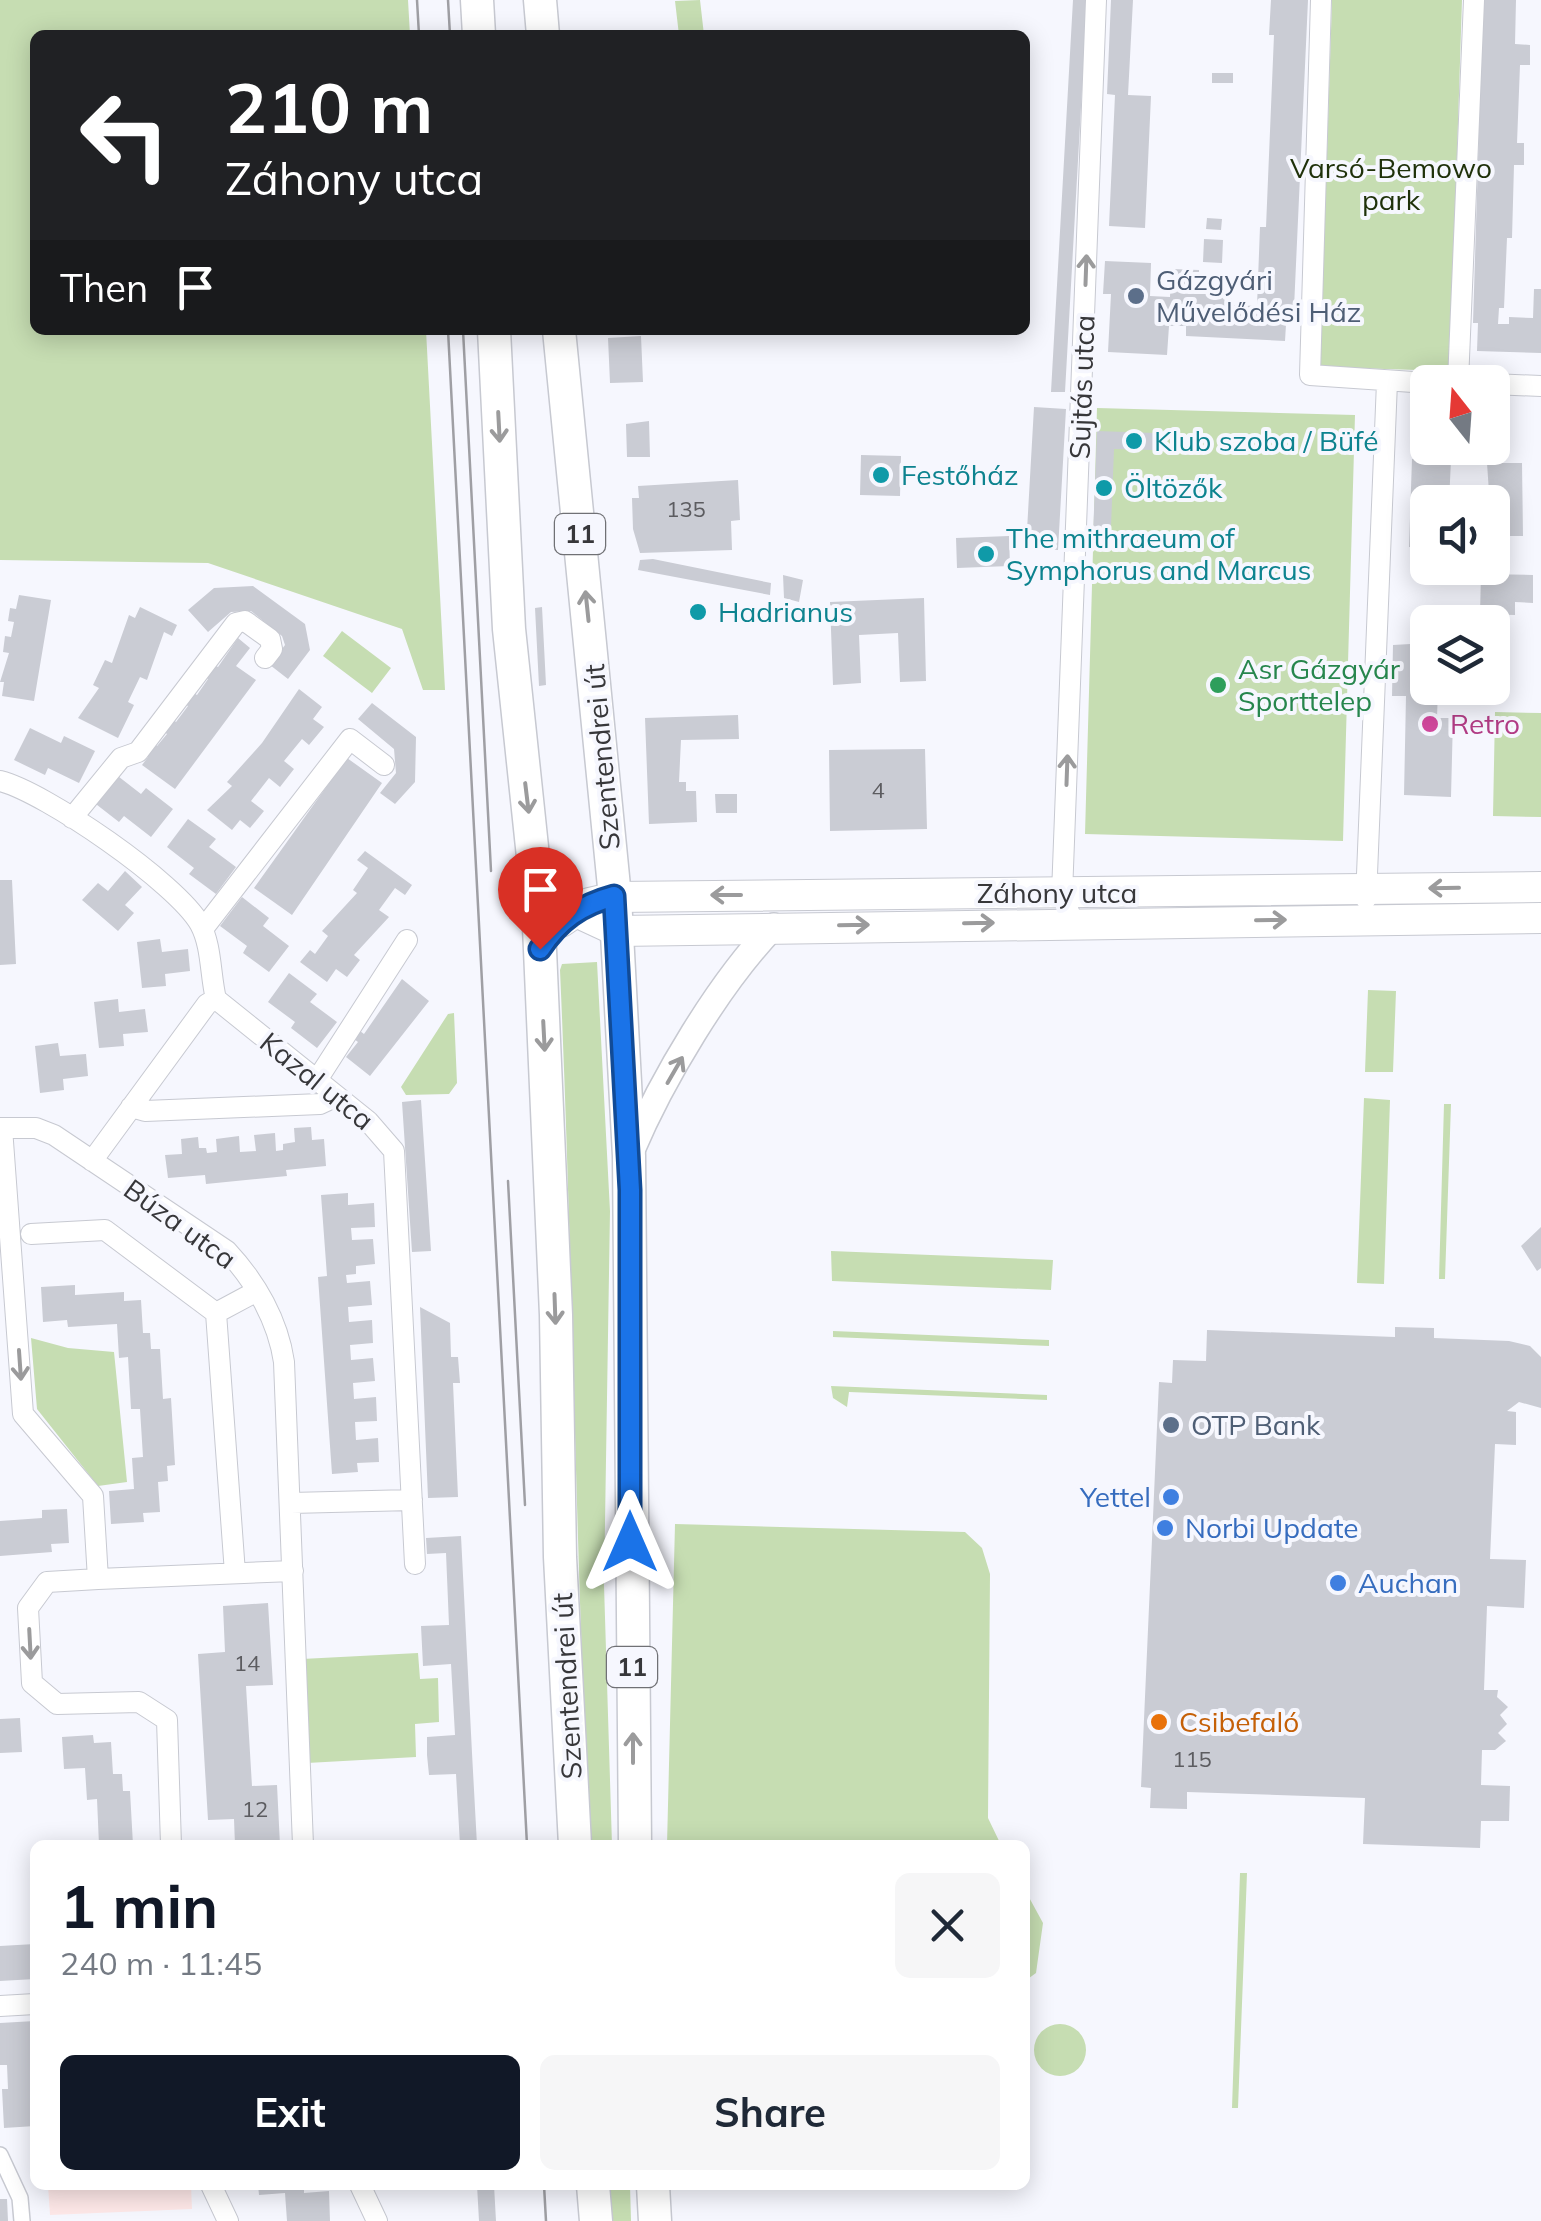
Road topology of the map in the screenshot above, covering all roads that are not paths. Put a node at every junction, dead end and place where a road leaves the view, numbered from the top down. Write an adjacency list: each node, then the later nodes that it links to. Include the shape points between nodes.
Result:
1 (477, 0): 6 (main road)
2 (540, 0): 7 (main road)
3 (1096, 0): 21 (street, Sujtás utca, one-way to 3)
4 (1321, 0): 11 (street, via 1310,374)
5 (1474, 0): 10 (street)
6 (479, 30)
7 (543, 30)
8 (494, 335): 19 (main road, Szentendrei út / 11, one-way to 19, via 508,629)
9 (560, 335): 22 (main road, Szentendrei út / 11, one-way to 9)
10 (1459, 365)
11 (1387, 382): 12 (street); 23 (street)
12 (1410, 383)
13 (1510, 385): 14 (street)
14 (1541, 386)
15 (265, 658): 18 (street, via 270,639 236,622 138,752 121,758)
16 (384, 766): 29 (street, via 350,739)
17 (0, 781): 18 (street)
18 (72, 818): 29 (street, via 177,896)
19 (534, 858): 24 (main road, Záhony utca); 32 (main road, Szentendrei út / 11)
20 (1541, 887): 23 (main road, Záhony utca, one-way to 23)
21 (1062, 894): 22 (main road, Záhony utca, one-way to 22); 23 (main road, Záhony utca); 26 (street); 27 (street, Sujtás utca)
22 (614, 896): 24 (main road, Záhony utca); 30 (main road, Szentendrei út / 11)
23 (1366, 904): 25 (main road, Záhony utca); 27 (main road, Záhony utca, one-way to 23)
24 (576, 912): 30 (main road, Záhony utca); 32 (main road, Záhony utca, via 555,926)
25 (1541, 918)
26 (1024, 922): 27 (main road, Záhony utca); 28 (main road, Záhony utca, one-way to 26)
27 (1073, 922)
28 (774, 926): 30 (main road, Záhony utca); 38 (street, one-way to 28, via 690,1045)
29 (203, 929): 33 (street)
30 (617, 931): 38 (main road, Szentendrei út / 11)
31 (407, 940): 34 (street)
32 (540, 949): 51 (main road, Szentendrei út / 11, one-way to 51)
33 (216, 1000): 34 (street, Kazal utca); 36 (street)
34 (317, 1080): 35 (street, Kazal utca)
35 (335, 1096): 36 (street, via 320,1104); 43 (street, Kazal utca, via 386,1138 398,1168)
36 (131, 1107): 39 (street)
37 (1, 1128): 39 (street, Búza utca, via 36,1128); 48 (street, one-way to 48, via 23,1414 93,1496)
38 (628, 1156): 52 (main road, Szentendrei út / 11, one-way to 38)
39 (92, 1161): 41 (street, Búza utca, via 227,1252)
40 (31, 1234): 42 (street, via 105,1230)
41 (257, 1291): 42 (street); 44 (street, Búza utca, via 283,1352)
42 (216, 1313): 47 (street)
43 (412, 1500): 44 (street); 45 (street, Kazal utca)
44 (291, 1503): 46 (street, Búza utca)
45 (414, 1564)
46 (293, 1571): 47 (street); 50 (street, Búza utca)
47 (235, 1572): 48 (street)
48 (98, 1579): 49 (street, one-way to 49, via 47,1582 28,1608 32,1683 57,1704 139,1702 166,1720)
49 (171, 1840)
50 (304, 1840)
51 (575, 1840)
52 (636, 1840)
53 (30, 2004): 54 (street)
54 (0, 2006)
55 (0, 2155): 60 (street, via 20,2198)
56 (214, 2190): 61 (street)
57 (362, 2190): 62 (street)
58 (594, 2190): 63 (main road)
59 (653, 2190): 64 (main road)
60 (22, 2221)
61 (228, 2221)
62 (377, 2221)
63 (596, 2221)
64 (655, 2221)

